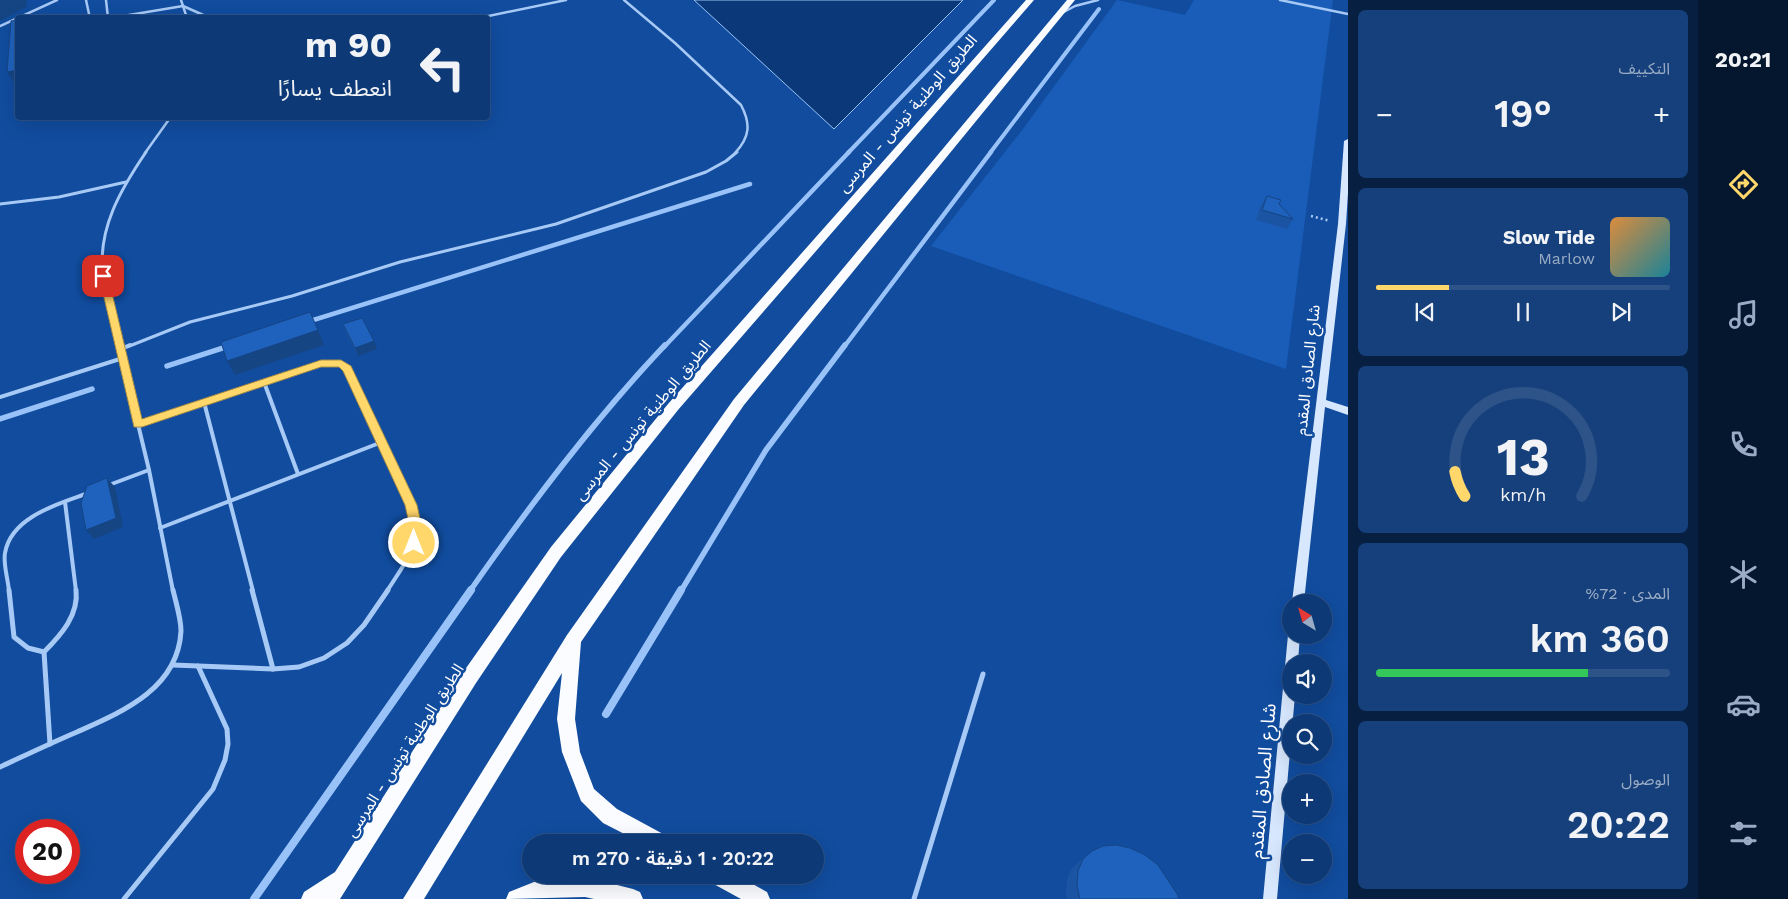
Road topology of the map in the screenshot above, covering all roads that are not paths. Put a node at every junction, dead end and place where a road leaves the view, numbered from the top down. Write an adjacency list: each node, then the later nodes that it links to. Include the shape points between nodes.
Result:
1 (57, 0): 16 (lane)
2 (86, 0): 17 (lane)
3 (106, 0): 18 (lane)
4 (181, 0): 12 (lane)
5 (566, 0): 22 (lane)
6 (624, 0): 29 (lane, via 742,105 750,125 747,139 728,160 706,172 582,216 400,262 292,296 198,320)
7 (1030, 0): 56 (highway, الطريق الوطنية تونس - المرسى, via 673,407 556,552 470,677)
8 (1071, 0): 14 (highway)
9 (1098, 0): 14 (lane, via 1074,6)
10 (1280, 0): 13 (lane)
11 (1314, 0): 13 (lane)
12 (184, 6): 19 (lane); 20 (lane); 21 (lane)
13 (1312, 6): 15 (lane)
14 (1060, 14): 46 (highway, via 739,402)
15 (1348, 14)
16 (24, 15)
17 (90, 15)
18 (109, 15)
19 (128, 15)
20 (186, 15)
21 (204, 15)
22 (490, 16)
23 (15, 19): 24 (lane)
24 (0, 26)
25 (169, 120): 27 (lane)
26 (1348, 141): 34 (main road, شارع الصادق المقدم)
27 (126, 182): 28 (lane, via 59,197); 29 (lane, via 106,226 102,251 103,276)
28 (0, 204)
29 (121, 349): 30 (lane)
30 (123, 358): 32 (lane); 36 (lane)
31 (264, 382): 33 (lane); 37 (lane, via 321,363 341,364 348,368); 39 (lane)
32 (0, 396)
33 (204, 402): 36 (lane); 42 (lane)
34 (1322, 402): 35 (main road); 45 (main road, شارع الصادق المقدم)
35 (1348, 411)
36 (138, 424): 38 (lane)
37 (382, 442): 39 (lane); 50 (lane, via 411,505 415,523 414,543 405,564 364,625 347,644 316,661 298,667)
38 (149, 470): 40 (lane); 44 (lane)
39 (298, 474): 42 (lane)
40 (102, 488)
41 (93, 492): 43 (lane)
42 (229, 501): 44 (lane); 50 (lane)
43 (65, 502): 47 (lane, via 77,600 67,626); 47 (lane, via 23,524 8,541 5,553 14,637 21,646)
44 (160, 528): 48 (lane, via 181,630 180,647)
45 (1299, 594)
46 (573, 640): 55 (highway, via 566,719 571,752 588,795 610,816); 61 (highway)
47 (44, 652): 53 (lane)
48 (173, 665): 49 (lane); 53 (lane, via 160,684 141,701)
49 (198, 666): 50 (lane); 58 (lane, via 227,728 226,760 213,789)
50 (273, 669)
51 (983, 674): 65 (lane)
52 (1288, 704): 66 (main road, شارع الصادق المقدم)
53 (50, 744): 54 (lane)
54 (0, 767)
55 (643, 834)
56 (342, 878): 59 (highway); 60 (highway, الطريق الوطنية تونس - المرسى)
57 (733, 884): 64 (highway)
58 (124, 899)
59 (311, 899)
60 (329, 899)
61 (412, 899)
62 (516, 899): 63 (highway, via 539,890 585,887)
63 (632, 899)
64 (760, 899)
65 (914, 899)
66 (1270, 899)

